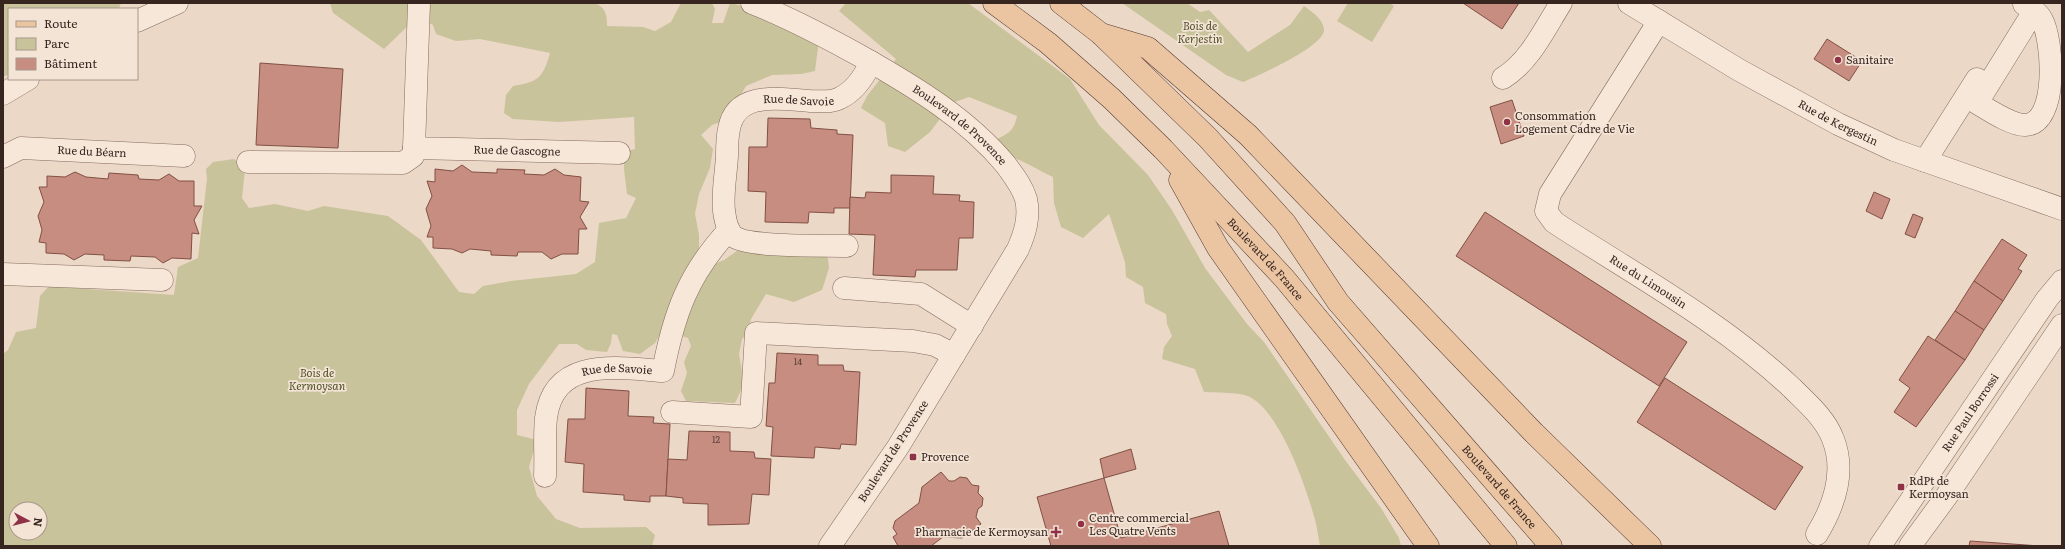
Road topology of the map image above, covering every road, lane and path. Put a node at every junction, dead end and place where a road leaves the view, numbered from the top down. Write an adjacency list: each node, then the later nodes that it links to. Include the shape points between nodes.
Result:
1 (177, 3): 9 (street)
2 (419, 3): 16 (street)
3 (752, 3): 12 (street, Boulevard de Provence, via 813,31)
4 (994, 3): 17 (main road, Boulevard de France, via 1048,43 1112,99)
5 (1060, 3): 11 (main road, Boulevard de France)
6 (1561, 3): 13 (street, via 1527,58)
7 (1629, 3): 10 (street, Rue de Kergestin)
8 (2027, 6): 8 (street, via 1977,103 2024,125 2031,124 2047,105 2050,86 2048,42 2042,19); 21 (street)
9 (138, 21)
10 (1659, 22): 21 (street, Rue de Kergestin, via 1808,109); 35 (street, Rue du Limousin, via 1550,194 1546,211 1554,222 1694,312 1735,342 1778,375 1813,408 1833,438 1838,481 1830,512)
11 (1101, 34): 39 (main road, Boulevard de France, via 1208,138 1285,223 1338,302); 40 (main road, via 1148,48 1248,135 1534,433)
12 (871, 62): 24 (street, Rue de Savoie, via 863,78 840,98 824,102 764,99 753,101 738,110 729,129 724,210); 31 (street, Boulevard de Provence, via 921,92 971,129 1000,159 1022,188 1028,214 1022,239)
13 (1503, 78)
14 (26, 80): 15 (street)
15 (3, 94)
16 (414, 148): 18 (street, Rue de Gascogne); 22 (street, via 413,156 404,163)
17 (1163, 149): 37 (main road, via 1218,248); 38 (main road, Boulevard de France, via 1284,278)
18 (619, 154)
19 (184, 156): 20 (street, Rue du Béarn, via 21,148)
20 (3, 157)
21 (1925, 161): 23 (street, Rue de Kergestin)
22 (248, 162)
23 (2062, 209)
24 (728, 230): 25 (street, via 733,236 749,242); 34 (street, Rue de Savoie, via 706,258 685,293 672,330 663,371 591,369 572,376 553,396 546,418)
25 (847, 246)
26 (3, 274): 27 (street)
27 (162, 280)
28 (2062, 281): 41 (street, Rue Paul Borrossi, via 2042,306)
29 (844, 288): 31 (street, via 920,294)
30 (2062, 325): 42 (street)
31 (972, 326): 32 (street, Boulevard de Provence)
32 (954, 355): 33 (street, via 935,345 913,341 756,334 751,417); 36 (street, Boulevard de Provence, via 898,447)
33 (672, 412)
34 (545, 476)
35 (1817, 534)
36 (830, 546)
37 (1428, 546)
38 (1506, 546)
39 (1551, 546)
40 (1650, 546)
41 (1880, 546)
42 (1910, 546)

